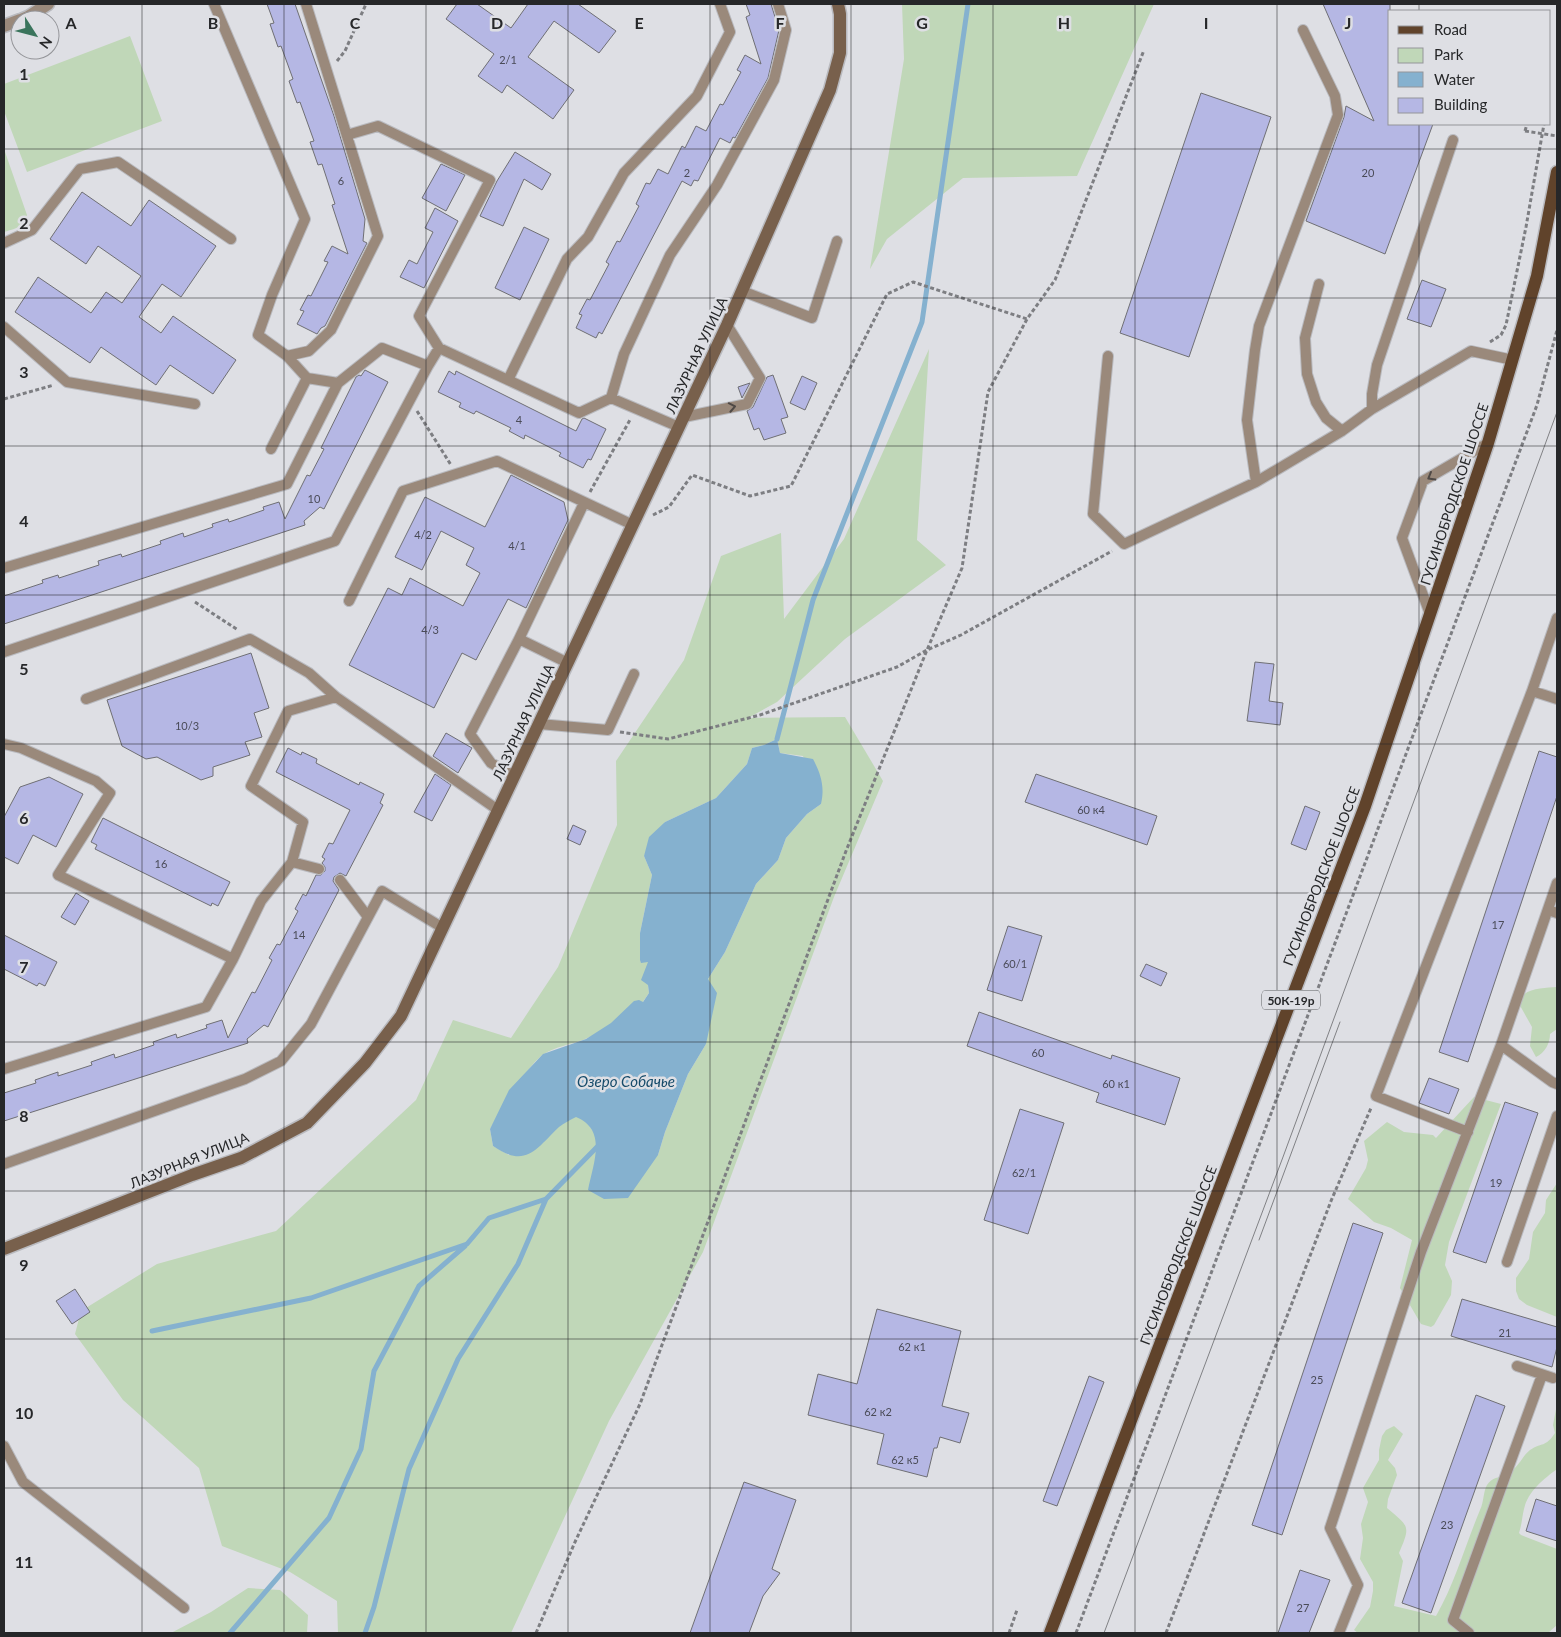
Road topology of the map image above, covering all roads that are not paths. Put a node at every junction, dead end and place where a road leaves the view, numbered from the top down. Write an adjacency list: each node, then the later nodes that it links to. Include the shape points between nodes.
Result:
1 (214, 4): 18 (lane, via 305,219 258,335)
2 (306, 4): 7 (lane)
3 (720, 4): 23 (lane, via 730,32 697,96 624,174 588,237 566,258)
4 (778, 4): 25 (lane, via 786,30 774,80 717,185 670,255 624,354)
5 (838, 4): 14 (street, ЛАЗУРНАЯ УЛИЦА, via 840,53 830,90)
6 (1302, 30): 32 (lane, via 1335,96 1338,115 1259,326 1247,420)
7 (347, 135): 17 (lane, via 378,126 490,180 419,316); 18 (lane, via 378,236 331,330 309,351)
8 (1453, 140): 27 (lane, via 1377,366)
9 (1557, 172): 20 (main road, ГУСИНОБРОДСКОЕ ШОССЕ / 50К-19р, via 1537,276)
10 (230, 239): 12 (lane, via 118,162 80,169 32,230)
11 (837, 241): 14 (lane, via 812,318)
12 (4, 243)
13 (1319, 284): 29 (lane, via 1305,338 1308,374 1316,402 1326,418)
14 (742, 291): 15 (street, ЛАЗУРНАЯ УЛИЦА)
15 (727, 325): 28 (street, ЛАЗУРНАЯ УЛИЦА); 28 (lane, one-way to 15, via 747,404 760,378)
16 (4, 328): 26 (lane, via 67,382)
17 (439, 348): 21 (lane); 23 (lane)
18 (287, 356): 22 (lane)
19 (1108, 356): 32 (lane, via 1093,514 1124,544)
20 (1513, 360): 27 (lane, via 1471,352); 30 (main road, ГУСИНОБРОДСКОЕ ШОССЕ / 50К-19р)
21 (428, 366): 24 (lane, via 382,348); 40 (lane, via 335,540)
22 (307, 378): 24 (lane); 31 (lane)
23 (508, 380): 25 (lane, via 579,412)
24 (338, 384): 35 (lane, via 287,484)
25 (611, 398): 28 (lane)
26 (195, 404)
27 (1372, 409): 29 (lane)
28 (681, 422): 34 (street, ЛАЗУРНАЯ УЛИЦА)
29 (1342, 431): 32 (lane)
30 (1488, 443): 37 (main road, ГУСИНОБРОДСКОЕ ШОССЕ / 50К-19р); 37 (lane, one-way to 37, via 1423,481 1402,538)
31 (271, 449)
32 (1256, 482)
33 (584, 503): 34 (lane); 36 (lane, via 497,461 403,491); 39 (lane)
34 (633, 525): 41 (street, ЛАЗУРНАЯ УЛИЦА)
35 (4, 568)
36 (349, 600)
37 (1430, 614): 72 (main road, ГУСИНОБРОДСКОЕ ШОССЕ / 50К-19р, via 1365,806)
38 (1557, 618): 43 (lane)
39 (519, 639): 41 (lane); 49 (lane, via 470,734 491,763)
40 (4, 652)
41 (568, 663): 47 (street, ЛАЗУРНАЯ УЛИЦА)
42 (634, 674): 47 (lane, via 608,730)
43 (1532, 690): 46 (lane); 63 (lane, via 1376,1096)
44 (336, 697): 45 (lane, via 309,673 250,639); 50 (lane); 51 (lane, via 288,711 251,786 303,822)
45 (86, 699)
46 (1557, 699)
47 (539, 724): 49 (street, ЛАЗУРНАЯ УЛИЦА)
48 (4, 744): 58 (lane, via 21,748 96,781 110,793 58,875)
49 (514, 776): 50 (street, ЛАЗУРНАЯ УЛИЦА)
50 (498, 810): 57 (street, ЛАЗУРНАЯ УЛИЦА)
51 (292, 862): 52 (lane); 58 (lane, via 261,901)
52 (319, 869)
53 (340, 880): 56 (lane)
54 (1557, 883): 55 (lane)
55 (1552, 911): 59 (lane)
56 (368, 918): 57 (lane, via 382,891); 64 (lane, via 311,1024 281,1061 245,1079)
57 (443, 928): 65 (street, ЛАЗУРНАЯ УЛИЦА, via 401,1016 365,1063 307,1123 241,1158)
58 (233, 959): 60 (lane, via 206,1007)
59 (1501, 1045): 61 (lane); 63 (lane)
60 (4, 1069)
61 (1557, 1084)
62 (1557, 1116): 66 (lane)
63 (1468, 1132): 73 (lane, via 1421,1252 1330,1528 1358,1586)
64 (4, 1164)
65 (4, 1249)
66 (1507, 1262)
67 (1516, 1366): 68 (lane)
68 (1542, 1374): 69 (lane); 74 (lane, via 1453,1620)
69 (1553, 1378)
70 (4, 1446): 71 (lane, via 23,1482)
71 (184, 1608)
72 (1050, 1633)
73 (1339, 1633)
74 (1469, 1633)

